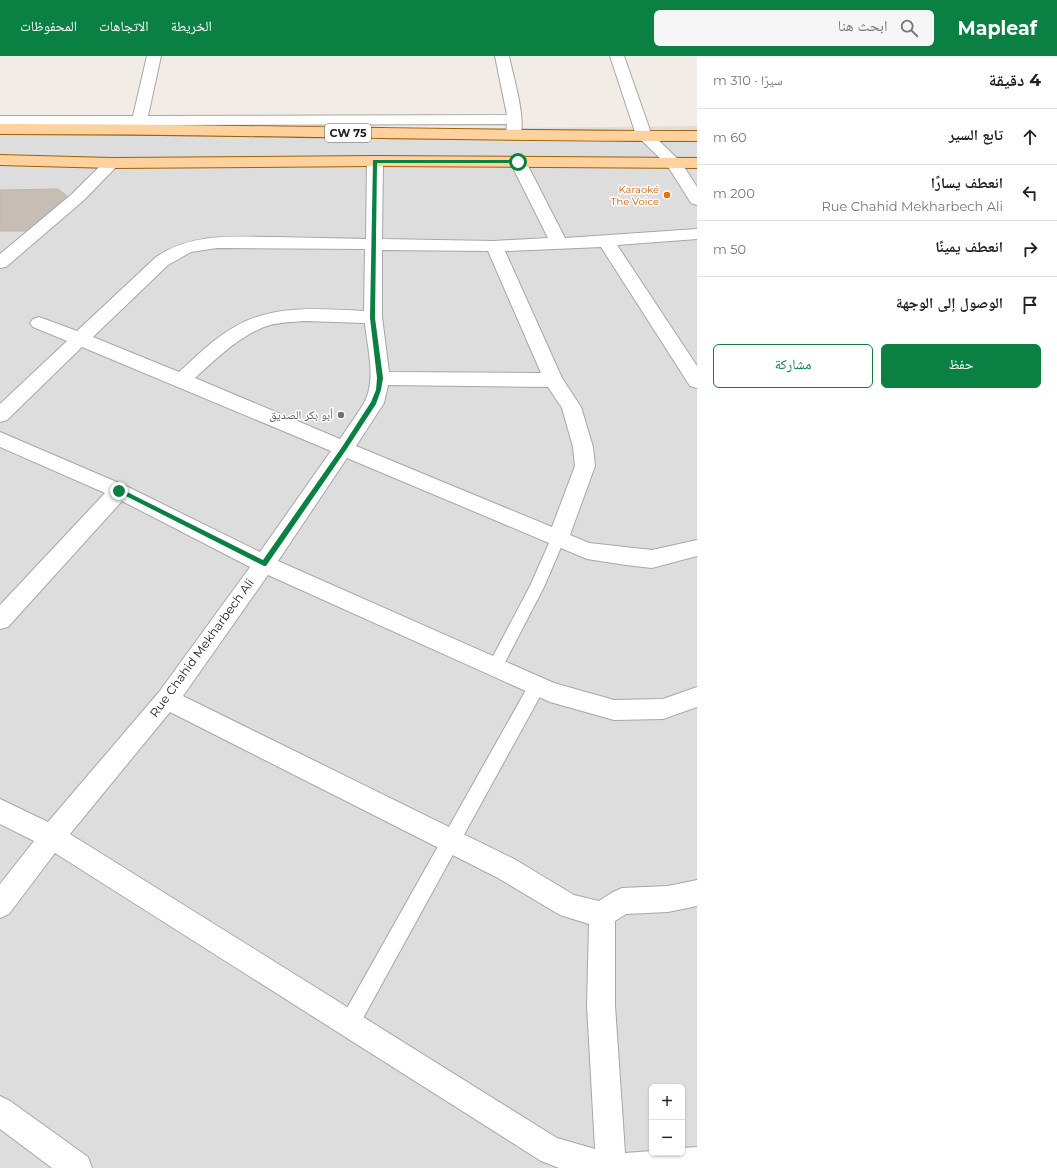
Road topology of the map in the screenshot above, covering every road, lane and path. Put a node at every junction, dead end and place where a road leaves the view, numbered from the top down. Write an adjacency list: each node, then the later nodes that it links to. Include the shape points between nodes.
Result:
1 (154, 56): 6 (street)
2 (502, 56): 4 (street)
3 (617, 56): 8 (street)
4 (515, 119): 6 (street); 9 (street)
5 (0, 121): 6 (street)
6 (138, 124): 7 (main road, CW 75); 9 (main road, CW 75)
7 (0, 129)
8 (644, 135): 9 (main road, CW 75); 10 (main road, CW 75); 14 (street)
9 (514, 136)
10 (697, 136)
11 (0, 160): 15 (main road)
12 (375, 161): 13 (main road); 15 (main road); 21 (street, Rue Chahid Mekharbech Ali)
13 (518, 162): 14 (main road); 20 (street)
14 (673, 162): 16 (main road); 17 (street)
15 (112, 163): 23 (street, via 78,197)
16 (697, 163)
17 (697, 200)
18 (697, 234): 19 (street)
19 (606, 241): 20 (street); 30 (street)
20 (559, 243): 22 (street)
21 (375, 245): 22 (street); 24 (street, Rue Chahid Mekharbech Ali); 26 (street, via 226,242 193,245 171,254 162,261)
22 (494, 246): 29 (street)
23 (0, 262)
24 (373, 318): 27 (street, Rue Chahid Mekharbech Ali); 28 (street, via 296,316 255,324 227,341)
25 (39, 323): 26 (street)
26 (78, 340): 28 (street); 31 (street)
27 (380, 378): 29 (street); 33 (street, Rue Chahid Mekharbech Ali, via 374,403)
28 (181, 380): 33 (street)
29 (553, 380): 35 (street, via 571,407 583,447 585,466)
30 (697, 381)
31 (0, 415)
32 (0, 439): 34 (street)
33 (344, 448): 35 (street); 37 (street, Rue Chahid Mekharbech Ali)
34 (119, 491): 37 (street); 38 (street)
35 (558, 538): 36 (street, via 587,551 652,559); 39 (lane, via 537,587)
36 (697, 548)
37 (264, 564): 39 (street); 42 (street, Rue Chahid Mekharbech Ali)
38 (0, 620)
39 (495, 667): 40 (street)
40 (536, 686): 41 (street, via 614,710 663,709); 45 (lane)
41 (697, 697)
42 (167, 698): 44 (street, Rue Chahid Mekharbech Ali); 45 (street)
43 (0, 811): 44 (street)
44 (52, 837): 47 (street, Rue Chahid Mekharbech Ali); 49 (street)
45 (451, 841): 48 (street, via 507,869 569,906); 49 (lane)
46 (697, 893): 48 (street, via 668,899 622,901)
47 (0, 904)
48 (602, 915): 53 (street, via 601,1005)
49 (349, 1024): 53 (street, via 551,1152)
50 (0, 1111): 52 (street)
51 (697, 1162): 54 (street)
52 (77, 1168)
53 (611, 1168)
54 (618, 1168)

